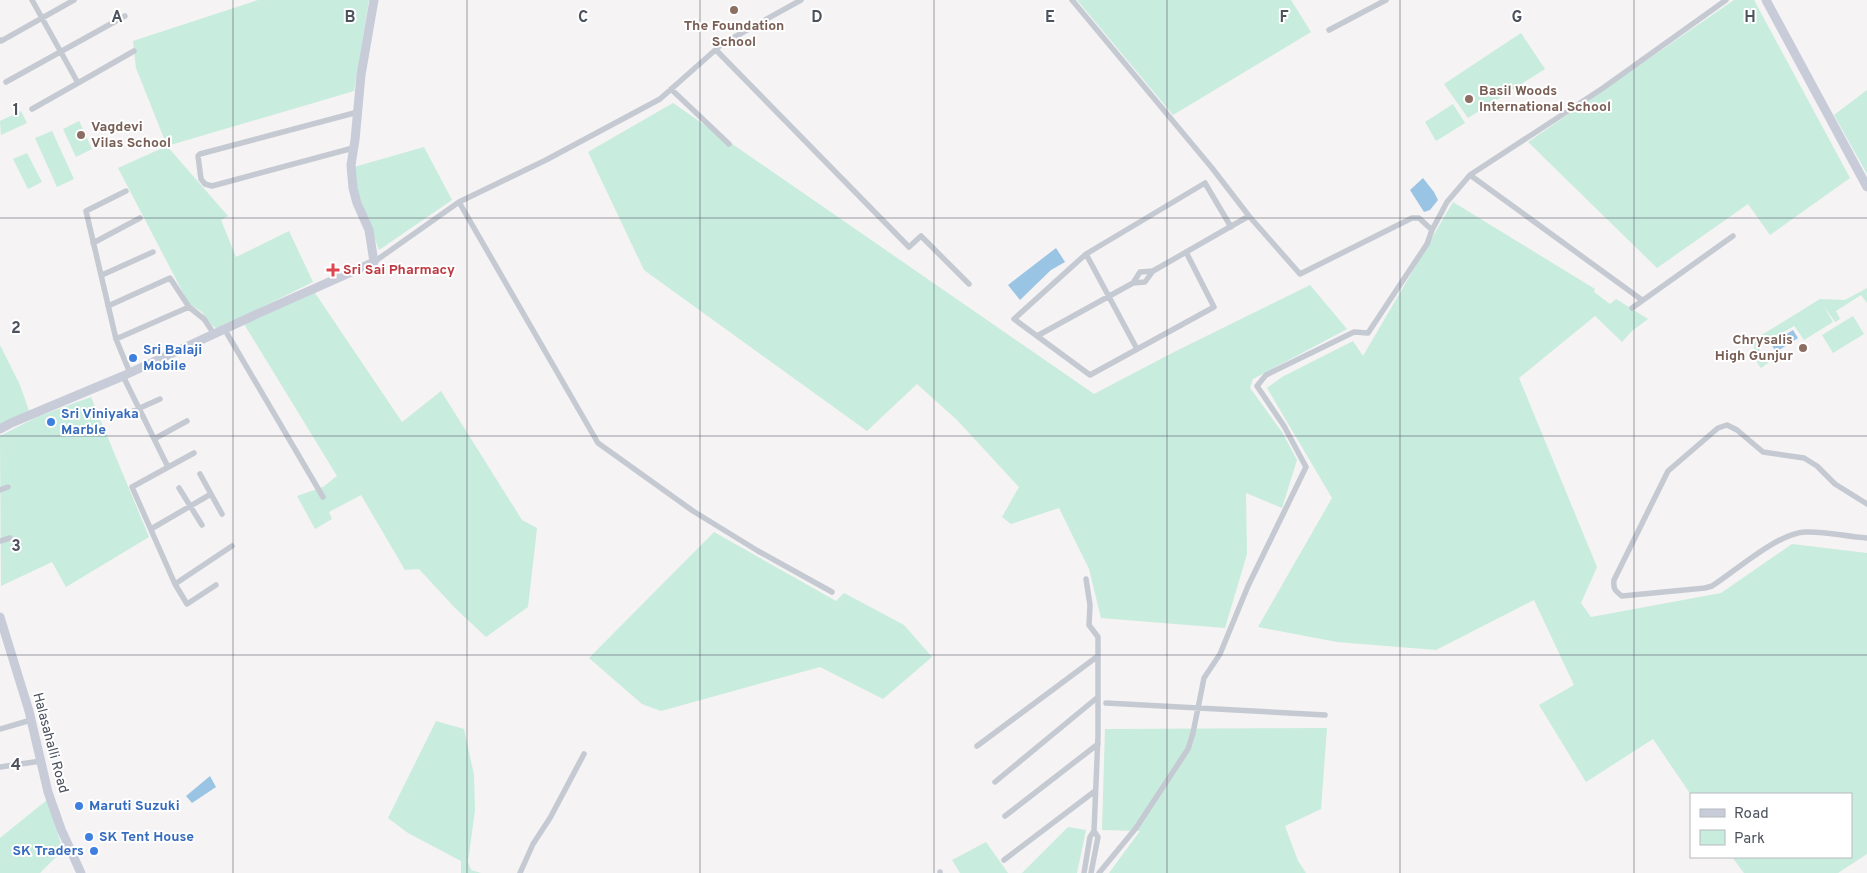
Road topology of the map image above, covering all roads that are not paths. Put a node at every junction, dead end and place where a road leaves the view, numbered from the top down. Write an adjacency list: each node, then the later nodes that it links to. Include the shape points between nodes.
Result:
1 (32, 0): 10 (street)
2 (74, 0): 10 (street)
3 (374, 0): 20 (street)
4 (801, 0): 13 (street, via 745,30)
5 (1072, 0): 27 (street)
6 (1386, 0): 11 (street)
7 (1726, 0): 23 (street, via 1603,88)
8 (1766, 0): 24 (street)
9 (125, 16): 15 (street)
10 (42, 19): 12 (street); 15 (street)
11 (1329, 30)
12 (0, 40)
13 (716, 50): 18 (street); 40 (street, via 908,247 921,236)
14 (134, 51): 17 (street)
15 (60, 52): 16 (street); 17 (street)
16 (6, 82)
17 (78, 83): 19 (street)
18 (671, 89): 21 (street); 26 (street, via 660,99 546,160)
19 (32, 109)
20 (358, 112): 22 (street); 22 (street, via 198,156 201,179 212,186)
21 (729, 144)
22 (353, 148): 36 (street, via 353,188 369,230)
23 (1470, 175): 30 (street, via 1447,202); 42 (street)
24 (1867, 187)
25 (126, 191): 32 (street, via 86,211)
26 (459, 202): 36 (street); 78 (street, via 598,443 693,511)
27 (1249, 216): 29 (street); 30 (street, via 1300,274 1412,218 1419,218)
28 (140, 218): 32 (street)
29 (1231, 227): 34 (street); 35 (street, via 1206,184)
30 (1432, 230): 83 (street, via 1427,244 1368,333 1354,332 1266,375 1256,386 1284,426 1306,466 1248,586 1220,654 1204,678)
31 (1733, 236): 42 (street)
32 (93, 243): 38 (street)
33 (153, 252): 38 (street)
34 (1186, 252): 37 (street); 50 (street, via 1214,307)
35 (1086, 254): 41 (street); 48 (street, via 1014,319)
36 (374, 262): 46 (street)
37 (1153, 271): 39 (street, via 1145,282); 39 (street, via 1140,272)
38 (102, 275): 43 (street)
39 (1133, 283): 41 (street)
40 (969, 284)
41 (1109, 296): 48 (street); 50 (street)
42 (1642, 300): 45 (street)
43 (108, 306): 44 (street, via 170,278); 49 (street)
44 (189, 307): 47 (street, via 204,319); 49 (street)
45 (1632, 308)
46 (225, 330): 47 (street); 65 (street)
47 (214, 334): 51 (street)
48 (1037, 336): 50 (street, via 1090,374)
49 (116, 339): 51 (street)
50 (1137, 348)
51 (126, 375): 53 (street); 56 (street)
52 (160, 399): 53 (street)
53 (139, 409): 54 (street); 57 (street)
54 (120, 417)
55 (187, 421): 57 (street)
56 (0, 430)
57 (154, 439): 59 (street)
58 (194, 453): 59 (street)
59 (168, 467): 70 (street, via 132,487)
60 (200, 474): 64 (street)
61 (8, 487): 63 (street)
62 (179, 488): 67 (street)
63 (0, 490)
64 (211, 494): 67 (street); 68 (street)
65 (323, 497)
66 (1867, 504): 72 (street, via 1835,484 1804,458 1763,452 1738,430 1726,425 1671,466 1613,586 1622,596 1705,588 1775,542 1803,532)
67 (190, 506): 69 (street); 70 (street)
68 (222, 514)
69 (202, 525)
70 (151, 528): 76 (street)
71 (10, 538): 73 (street)
72 (1867, 538)
73 (0, 541)
74 (232, 546): 76 (street)
75 (1086, 579): 80 (street, via 1089,626 1098,637)
76 (175, 584): 77 (street, via 187,604)
77 (216, 585)
78 (832, 592)
79 (0, 617): 85 (street, Halasahalli Road)
80 (1098, 656): 81 (street); 88 (street)
81 (1098, 697): 87 (street); 92 (street)
82 (1106, 703): 83 (street)
83 (1198, 707): 84 (street); 101 (street, via 1188,749 1136,828)
84 (1325, 715)
85 (31, 720): 86 (street); 90 (street, Halasahalli Road)
86 (0, 729)
87 (1098, 744): 93 (street); 94 (street)
88 (977, 746)
89 (584, 754): 98 (street)
90 (41, 761): 91 (street); 97 (street, Halasahalli Road, via 48,792)
91 (0, 767)
92 (996, 782)
93 (1095, 791): 95 (street); 96 (street)
94 (1005, 816)
95 (1094, 831): 99 (street, via 1090,837); 100 (street, via 1098,837)
96 (1004, 860)
97 (81, 873)
98 (520, 873)
99 (1084, 873)
100 (1091, 873)
101 (1099, 873)

